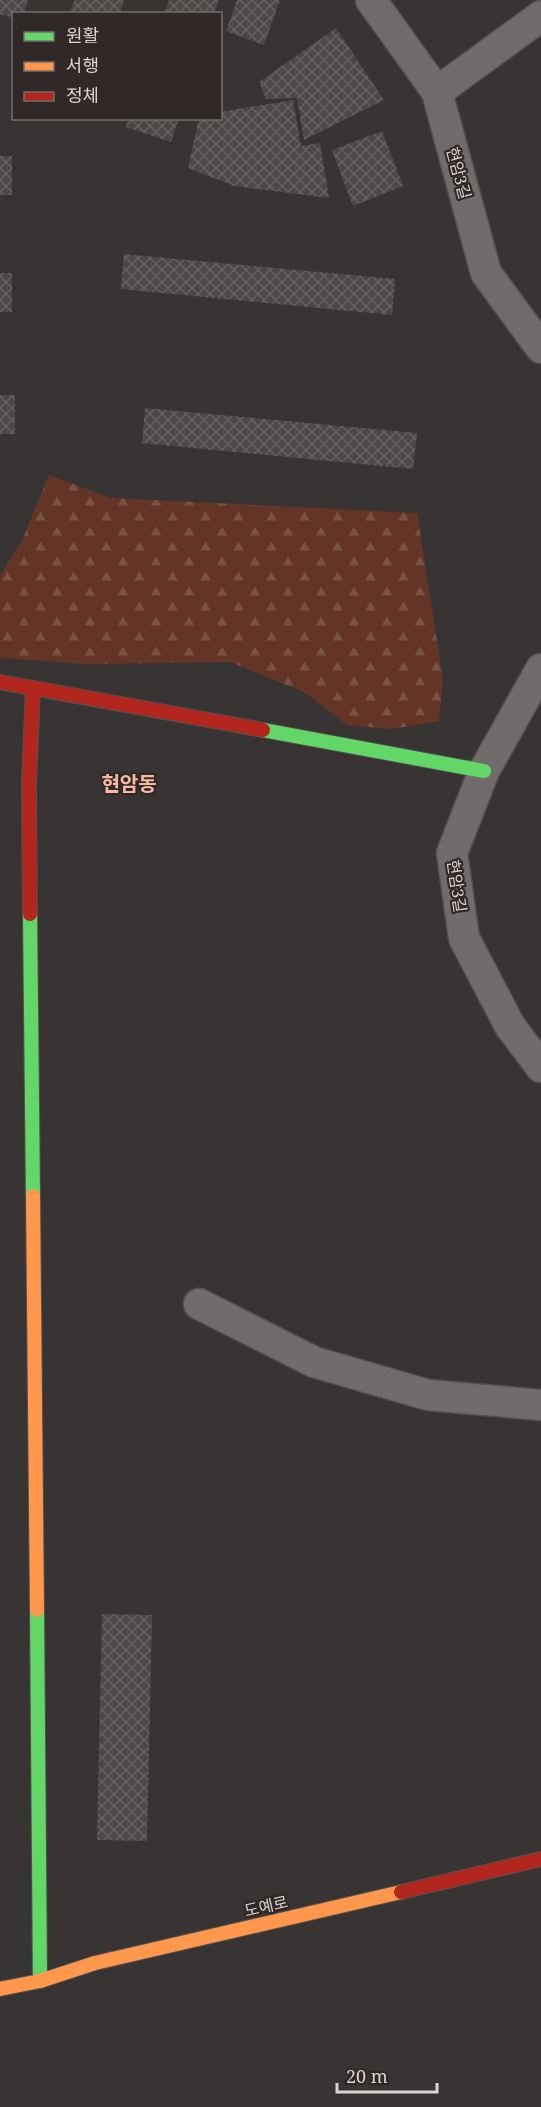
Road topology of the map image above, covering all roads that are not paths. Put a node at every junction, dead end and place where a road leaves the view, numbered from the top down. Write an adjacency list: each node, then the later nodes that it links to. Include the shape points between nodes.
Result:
1 (371, 0): 3 (street, 현암3길)
2 (541, 16): 3 (street)
3 (437, 92): 4 (street, 현암3길, via 486,273)
4 (541, 348)
5 (541, 669): 8 (street, 현암3길)
6 (0, 682): 7 (street)
7 (33, 688): 8 (street); 13 (street, via 29,783)
8 (484, 771): 9 (street, 현암3길, via 452,853 464,938 510,1026)
9 (541, 1067)
10 (198, 1304): 11 (street, via 314,1362 417,1392)
11 (541, 1405)
12 (541, 1859): 13 (street, 도예로, via 95,1963)
13 (40, 1980): 14 (street, 도예로)
14 (0, 1989)

